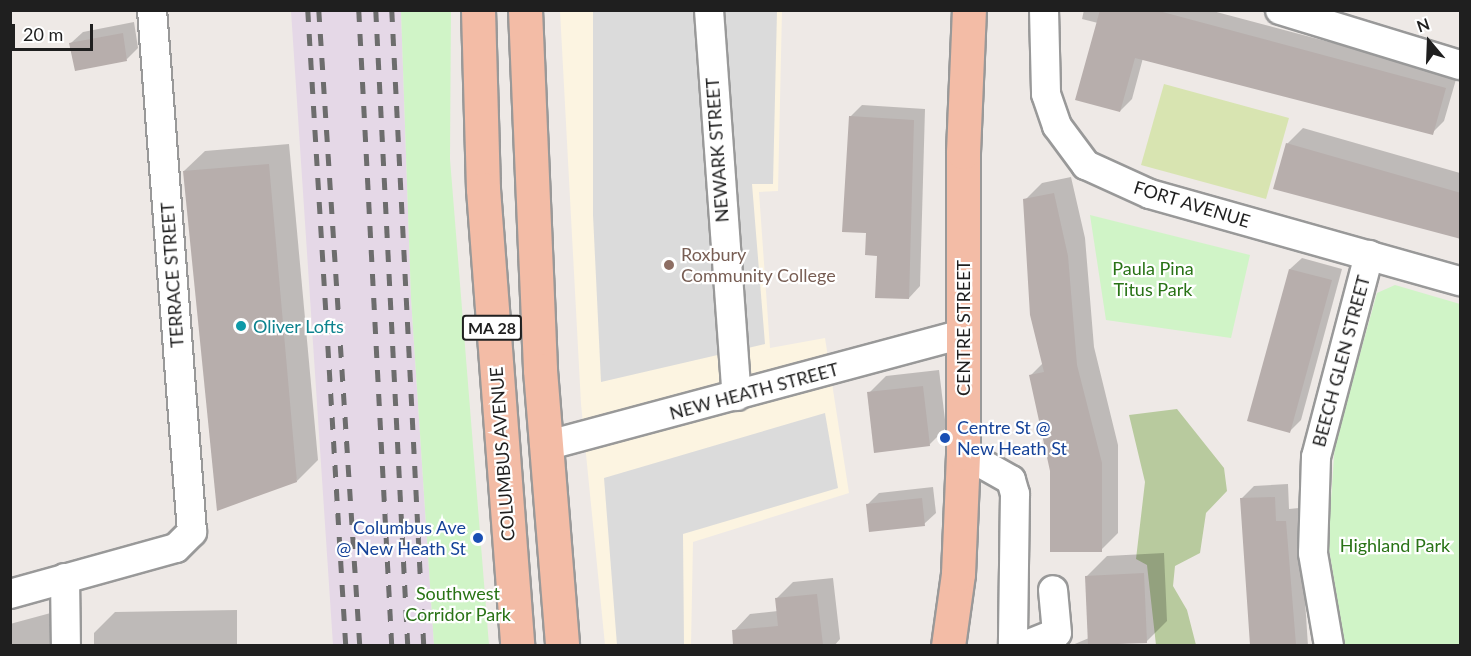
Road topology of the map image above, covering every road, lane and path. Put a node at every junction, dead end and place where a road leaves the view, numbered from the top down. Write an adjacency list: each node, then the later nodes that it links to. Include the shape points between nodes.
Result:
1 (152, 10): 15 (street, TERRACE STREET, via 192,526 188,540)
2 (478, 10): 19 (main road, COLUMBUS AVENUE / MA 28, via 483,189)
3 (525, 10): 13 (main road, MA 28)
4 (709, 10): 12 (street, NEWARK STREET)
5 (969, 10): 11 (main road, CENTRE STREET)
6 (1044, 10): 9 (street, FORT AVENUE, via 1046,94 1057,126 1086,165 1150,194)
7 (1280, 10): 8 (street)
8 (1461, 65)
9 (1369, 255): 10 (street, FORT AVENUE); 24 (street, BEECH GLEN STREET, via 1320,427 1316,457 1313,553)
10 (1461, 281)
11 (963, 334): 12 (street, NEW HEATH STREET); 14 (main road, CENTRE STREET)
12 (736, 396): 13 (street, NEW HEATH STREET)
13 (545, 446): 20 (main road, MA 28)
14 (963, 453): 21 (main road, CENTRE STREET, via 958,574); 22 (street, via 1011,480 1015,494)
15 (65, 579): 17 (street); 18 (street)
16 (1053, 590): 23 (street, via 1057,633)
17 (10, 594)
18 (66, 645)
19 (517, 645)
20 (562, 645)
21 (948, 645)
22 (1013, 645)
23 (1024, 645)
24 (1329, 645)

